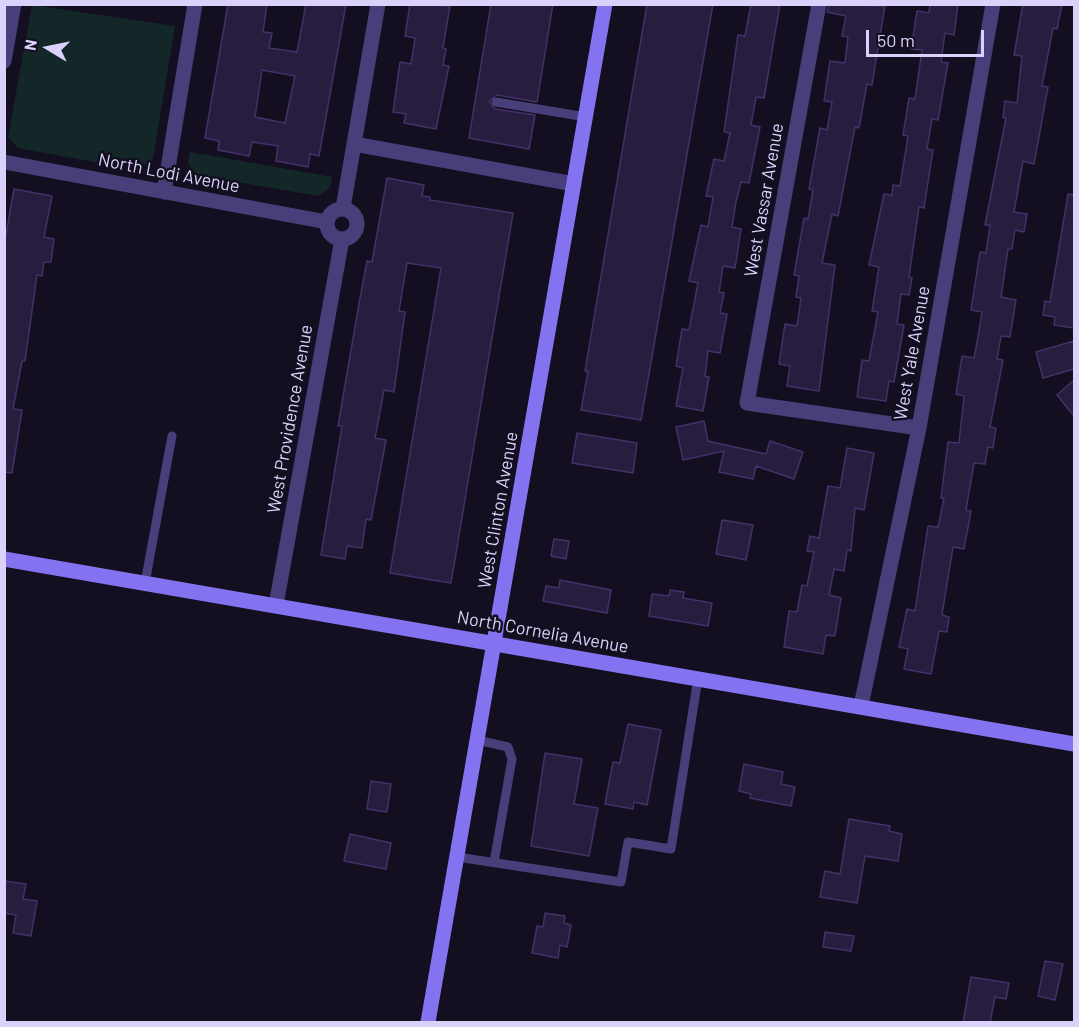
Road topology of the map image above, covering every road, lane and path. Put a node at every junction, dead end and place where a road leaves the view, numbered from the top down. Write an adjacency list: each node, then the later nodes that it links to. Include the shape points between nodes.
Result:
1 (14, 4): 7 (street)
2 (195, 4): 13 (street)
3 (378, 4): 10 (street)
4 (606, 4): 9 (street, West Clinton Avenue)
5 (819, 4): 17 (street, West Vassar Avenue, via 747,403)
6 (993, 4): 17 (street, West Yale Avenue)
7 (4, 61)
8 (496, 102): 9 (lane)
9 (586, 117): 12 (street, West Clinton Avenue)
10 (354, 144): 12 (street); 14 (street)
11 (4, 162): 13 (street, North Lodi Avenue)
12 (574, 184): 22 (street, West Clinton Avenue)
13 (164, 192): 15 (street, North Lodi Avenue)
14 (343, 208): 15 (street, via 334,210); 16 (street, via 353,212 358,221 352,236)
15 (327, 222): 16 (street, via 329,232)
16 (342, 239): 21 (street, West Providence Avenue)
17 (919, 428): 24 (street, West Yale Avenue)
18 (172, 436): 20 (lane)
19 (6, 557): 20 (street, North Cornelia Avenue)
20 (145, 583): 21 (street, North Cornelia Avenue)
21 (276, 605): 22 (street, North Cornelia Avenue)
22 (494, 643): 23 (street, North Cornelia Avenue); 25 (street, West Clinton Avenue)
23 (698, 678): 24 (street, North Cornelia Avenue); 28 (lane, via 671,849 628,842 621,882)
24 (861, 706): 26 (street, North Cornelia Avenue)
25 (477, 740): 27 (street, West Clinton Avenue); 28 (lane, via 508,747 512,759)
26 (1074, 744)
27 (457, 856): 28 (lane); 29 (street, West Clinton Avenue)
28 (494, 862)
29 (428, 1023)

